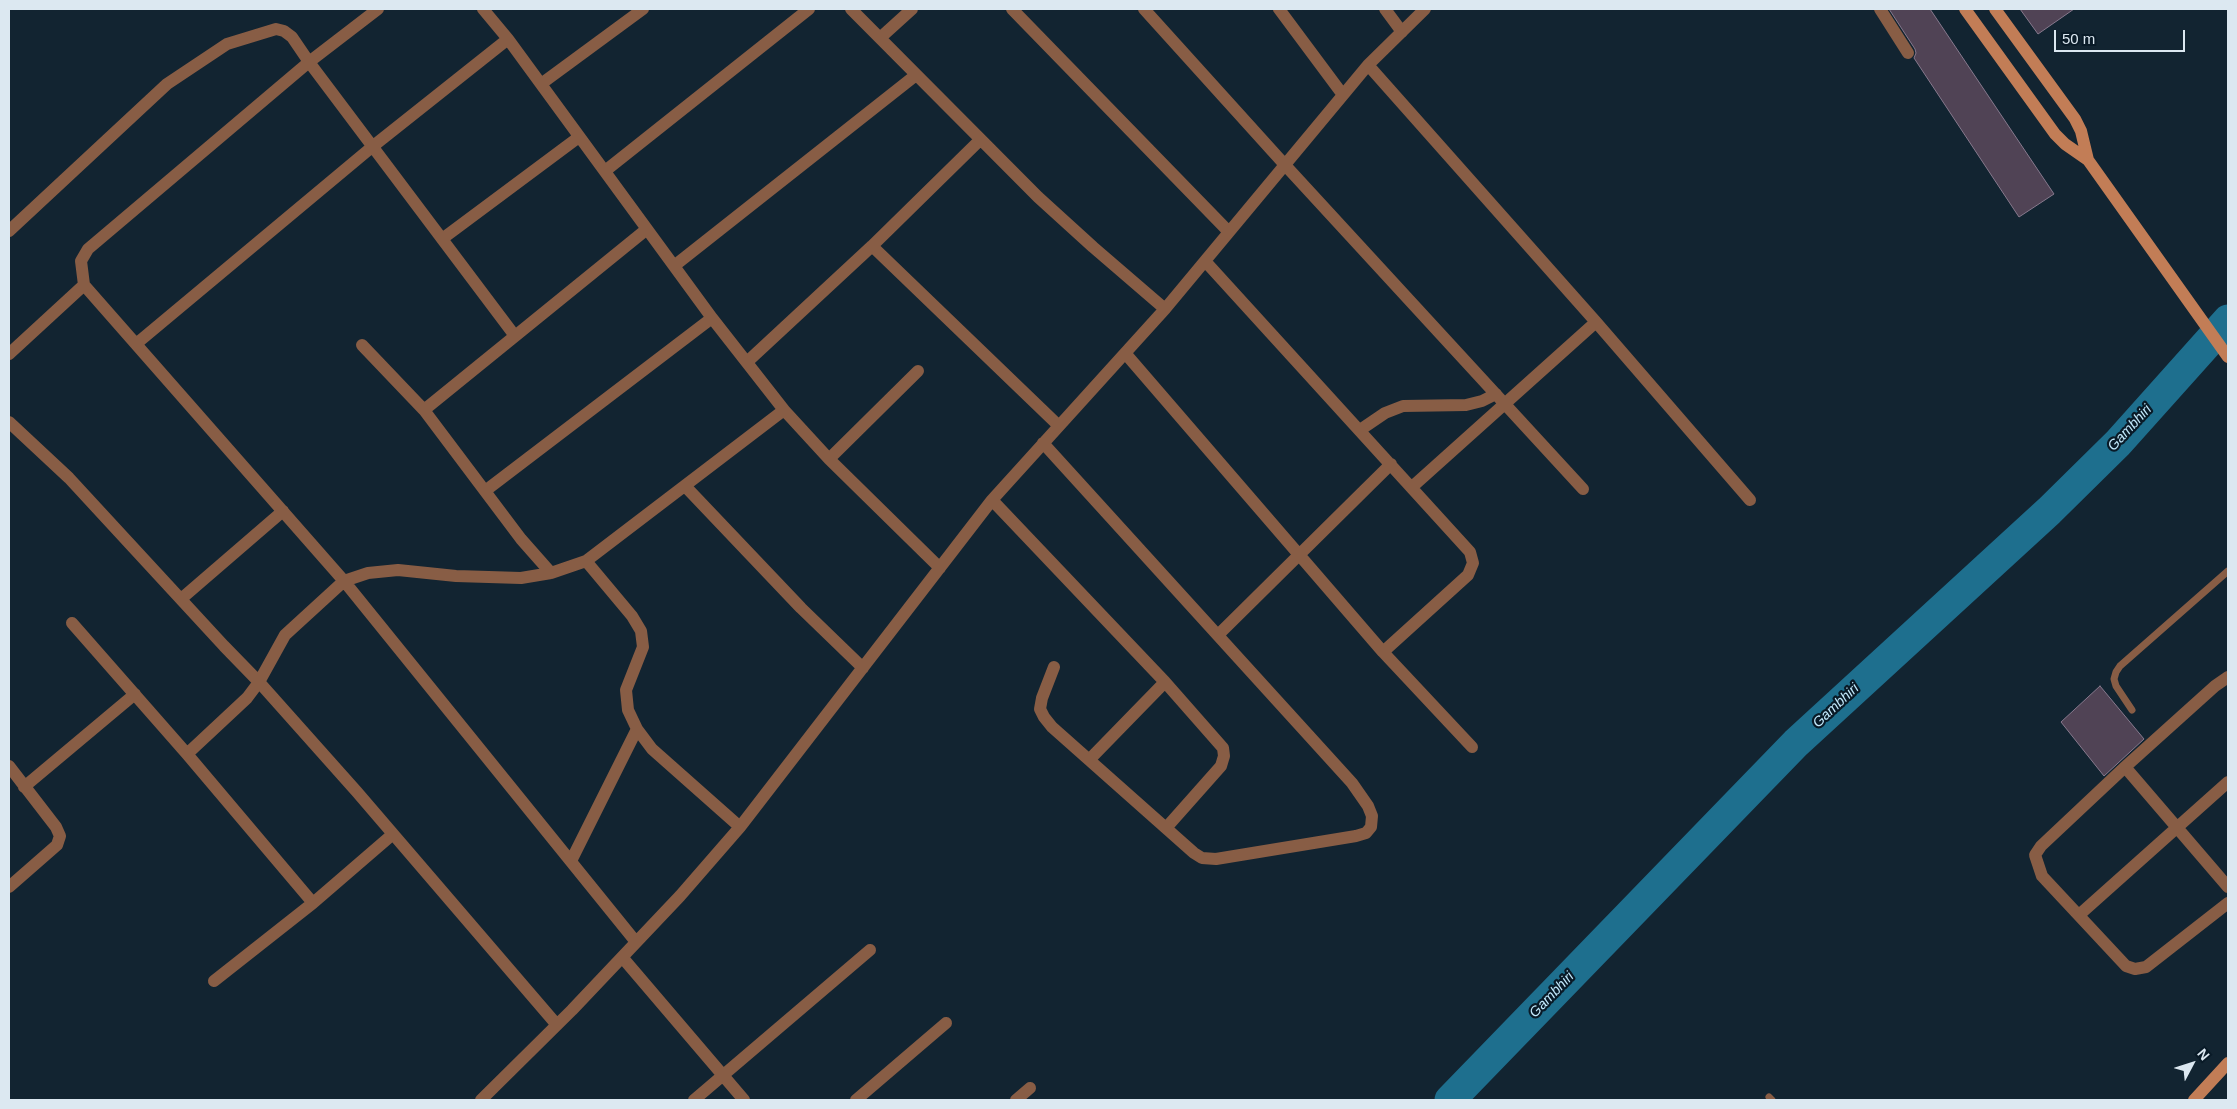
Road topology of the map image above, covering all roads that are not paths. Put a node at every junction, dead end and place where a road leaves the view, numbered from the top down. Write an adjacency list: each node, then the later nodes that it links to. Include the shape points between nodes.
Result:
1 (378, 9): 19 (street)
2 (483, 9): 17 (street)
3 (643, 9): 22 (street)
4 (809, 9): 29 (street)
5 (851, 9): 16 (street)
6 (912, 9): 16 (street)
7 (1012, 9): 32 (street)
8 (1144, 9): 28 (street)
9 (1279, 9): 23 (street)
10 (1385, 9): 15 (street)
11 (1425, 9): 15 (street)
12 (1880, 9): 18 (street)
13 (1965, 9): 27 (street, via 2055,134)
14 (1995, 9): 27 (street, via 2075,119)
15 (1402, 32): 20 (street)
16 (880, 38): 21 (street)
17 (508, 39): 22 (street); 26 (street)
18 (1908, 53)
19 (309, 62): 26 (street); 31 (street, via 292,37 276,29 226,44 167,84); 37 (street, via 88,249 81,261)
20 (1368, 65): 23 (street); 40 (street)
21 (916, 75): 25 (street); 36 (street)
22 (541, 84): 24 (street)
23 (1343, 95): 28 (street)
24 (579, 136): 29 (street); 33 (street)
25 (980, 140): 34 (street); 38 (street, via 1093,247)
26 (372, 147): 33 (street); 42 (street)
27 (2088, 160): 46 (street)
28 (1284, 165): 32 (street); 49 (street)
29 (605, 171): 30 (street)
30 (647, 229): 36 (street); 41 (street)
31 (9, 231)
32 (1229, 232): 35 (street)
33 (442, 239): 41 (street)
34 (872, 246): 47 (street); 54 (street)
35 (1205, 261): 38 (street); 55 (street)
36 (674, 266): 39 (street)
37 (84, 285): 42 (street); 45 (street)
38 (1165, 309): 44 (street)
39 (712, 318): 47 (street); 62 (street)
40 (1596, 322): 50 (street); 64 (street)
41 (515, 336): 51 (street)
42 (136, 344): 65 (street)
43 (362, 345): 51 (street)
44 (1125, 353): 54 (street); 66 (street)
45 (9, 354)
46 (2228, 358)
47 (746, 362): 52 (street)
48 (918, 371): 57 (street)
49 (1496, 394): 50 (street); 55 (street, via 1466,404 1403,406 1385,413)
50 (1505, 405): 60 (street); 61 (street)
51 (424, 410): 62 (street)
52 (784, 410): 57 (street); 59 (street)
53 (9, 422): 72 (street, via 69,478)
54 (1059, 426): 56 (street)
55 (1360, 430): 58 (street)
56 (1043, 443): 63 (street); 74 (street)
57 (829, 459): 68 (street)
58 (1391, 464): 60 (street); 66 (street)
59 (685, 486): 67 (street); 77 (street)
60 (1412, 487): 75 (street, via 1470,552 1473,563 1468,575 1454,589)
61 (1583, 489)
62 (485, 491): 70 (street)
63 (992, 500): 68 (street); 80 (street)
64 (1750, 500)
65 (283, 511): 71 (street); 72 (street)
66 (1299, 554): 74 (street); 75 (street)
67 (586, 561): 70 (street); 83 (street, via 632,616 641,632 643,647 626,690 628,710)
68 (940, 568): 77 (street)
69 (2228, 572): 82 (lane, via 2120,666 2114,679)
70 (551, 573): 71 (street, via 512,578 398,570 368,573)
71 (344, 581): 79 (street, via 285,635); 95 (street)
72 (180, 599): 79 (street)
73 (72, 623): 81 (street)
74 (1218, 635): 93 (street, via 1352,783 1368,806 1372,816 1371,827 1366,833 1356,836 1216,860 1194,853)
75 (1383, 652): 84 (street)
76 (1054, 667): 86 (street, via 1040,709 1052,727)
77 (863, 668): 91 (street)
78 (2228, 677): 88 (street)
79 (259, 682): 85 (street); 94 (street)
80 (1165, 682): 86 (street); 93 (street, via 1215,738 1224,756 1214,776)
81 (135, 694): 85 (street); 90 (street)
82 (2132, 710)
83 (637, 729): 91 (street, via 652,750); 95 (street)
84 (1472, 747)
85 (187, 754): 98 (street)
86 (1089, 760): 93 (street)
87 (9, 766): 90 (street)
88 (2125, 767): 92 (street); 100 (street, via 2041,846 2035,856 2042,876)
89 (2228, 782): 92 (street)
90 (24, 787): 97 (street, via 60,836 57,845)
91 (740, 827): 101 (street)
92 (2177, 827): 96 (street); 100 (street)
93 (1166, 828)
94 (393, 834): 98 (street); 106 (street)
95 (571, 861): 101 (street)
96 (2228, 887)
97 (9, 888)
98 (313, 903): 104 (street)
99 (2228, 903): 100 (street, via 2146,967 2135,969 2126,966)
100 (2079, 916)
101 (636, 942): 103 (street)
102 (870, 950): 108 (street)
103 (622, 957): 106 (street); 108 (street)
104 (214, 981)
105 (946, 1022): 113 (street)
106 (557, 1025): 110 (street)
107 (2228, 1063): 115 (street)
108 (723, 1076): 111 (street); 112 (street)
109 (1030, 1088): 114 (street)
110 (481, 1100)
111 (694, 1100)
112 (744, 1100)
113 (856, 1100)
114 (1016, 1100)
115 (2194, 1100)

